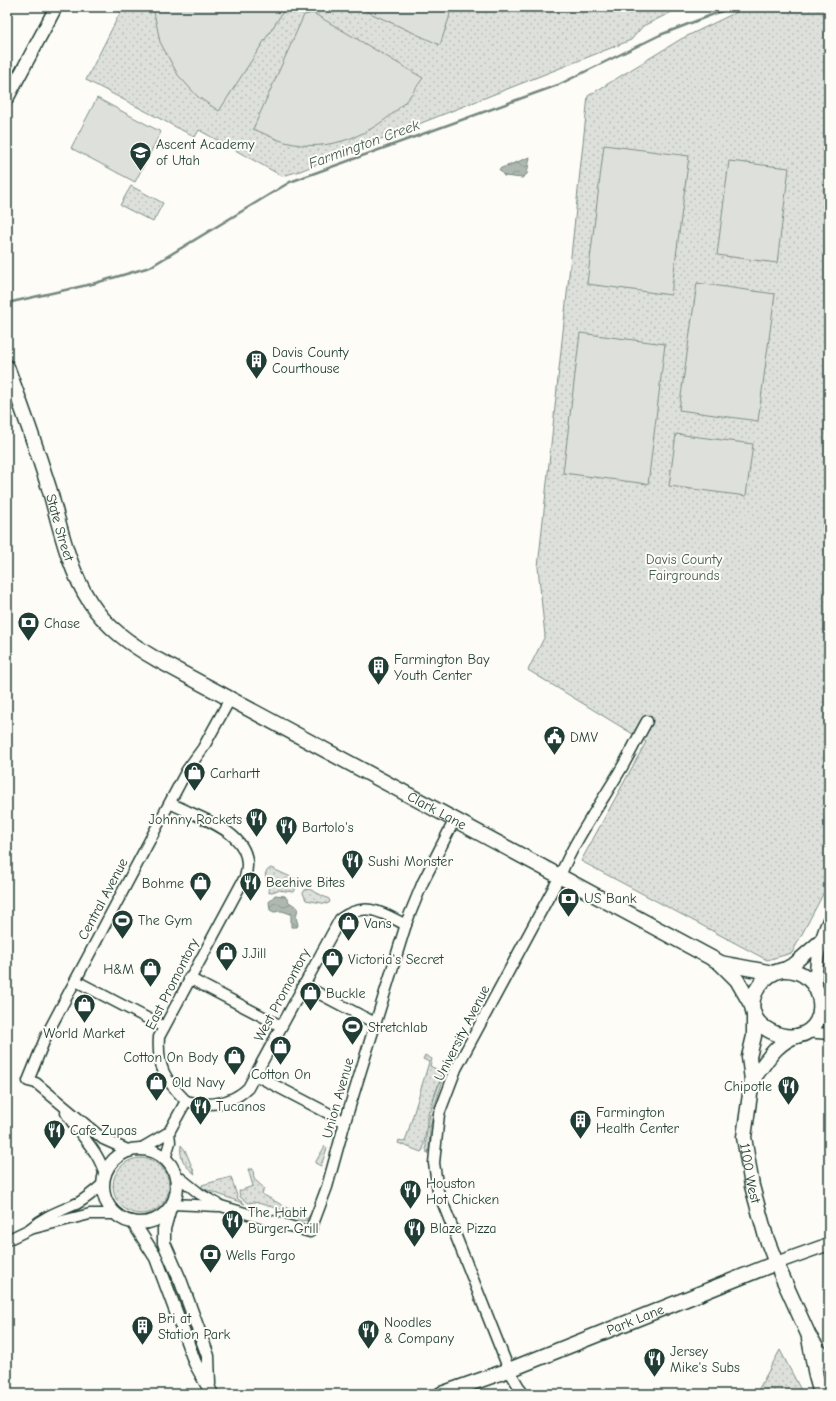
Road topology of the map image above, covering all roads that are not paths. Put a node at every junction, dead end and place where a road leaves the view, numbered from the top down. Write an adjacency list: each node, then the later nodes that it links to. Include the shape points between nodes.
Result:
1 (56, 7): 2 (street)
2 (7, 99)
3 (7, 368): 4 (main road, State Street, via 82,588 90,602 112,627 127,641)
4 (156, 659): 5 (main road, Clark Lane)
5 (230, 699): 7 (street, Central Avenue); 8 (main road, Clark Lane)
6 (646, 721): 9 (street, University Avenue, via 622,768 589,817)
7 (170, 803): 15 (street, East Promontory, via 232,834 241,843 248,867); 16 (street, Central Avenue)
8 (455, 819): 9 (main road, Clark Lane); 11 (street, Union Avenue, via 423,882)
9 (560, 876): 13 (main road, Clark Lane); 46 (street, University Avenue, via 456,1069 440,1114 434,1163 438,1191)
10 (829, 920): 12 (street)
11 (406, 925): 17 (street, West Promontory, via 373,909 354,911 346,915 333,929); 21 (street, Union Avenue)
12 (820, 940): 14 (street, via 800,959); 18 (street, via 815,972)
13 (719, 962): 14 (main road, Clark Lane); 20 (main road, Clark Lane, via 737,980)
14 (778, 972): 18 (main road, via 800,972); 20 (main road, via 758,988)
15 (190, 978): 22 (street); 23 (street, East Promontory)
16 (76, 981): 23 (street); 29 (street, Central Avenue, via 47,1034 28,1081 36,1083)
17 (303, 985): 21 (street); 22 (street, West Promontory)
18 (816, 987): 19 (main road)
19 (825, 1009): 24 (main road)
20 (753, 1010): 24 (main road, via 759,1022 770,1031 785,1036); 27 (main road, 1100 West, via 754,1036 750,1057)
21 (375, 1023): 30 (street, Union Avenue)
22 (281, 1026): 26 (street, West Promontory)
23 (164, 1027): 28 (street, East Promontory, via 159,1037 158,1054 164,1074 172,1088)
24 (801, 1034): 25 (street); 27 (main road, 1100 West, via 775,1048)
25 (829, 1034)
26 (255, 1075): 28 (street, West Promontory, via 248,1088 238,1097 225,1102 199,1104); 30 (street)
27 (752, 1080): 43 (main road, 1100 West, via 744,1146 754,1194)
28 (186, 1101): 31 (street)
29 (61, 1105): 32 (street, Central Avenue, via 103,1139); 35 (street, Central Avenue, via 102,1164)
30 (345, 1122): 36 (street, Union Avenue, via 327,1187 310,1232)
31 (169, 1132): 32 (street); 33 (street, via 170,1142)
32 (135, 1150): 33 (street, via 154,1152); 35 (street, via 120,1155 111,1163)
33 (165, 1160): 34 (street)
34 (174, 1173): 36 (street, Union Avenue); 37 (street, via 176,1189)
35 (104, 1180): 38 (street, via 105,1196); 40 (street, via 78,1203 41,1219)
36 (220, 1206): 37 (street, Union Avenue)
37 (171, 1207): 39 (street, via 157,1219 145,1223); 47 (street, via 164,1229 164,1243 208,1356)
38 (115, 1214): 39 (street); 40 (street, via 90,1214)
39 (133, 1222): 47 (street, via 156,1258 195,1363)
40 (30, 1229): 41 (street)
41 (7, 1240)
42 (829, 1244): 43 (street, Park Lane)
43 (776, 1263): 44 (main road, 1100 West); 46 (main road, Park Lane)
44 (809, 1336): 45 (main road); 50 (main road)
45 (829, 1366)
46 (509, 1370): 48 (main road, Park Lane); 49 (street, University Avenue)
47 (210, 1391)
48 (441, 1394)
49 (523, 1394)
50 (821, 1394)

